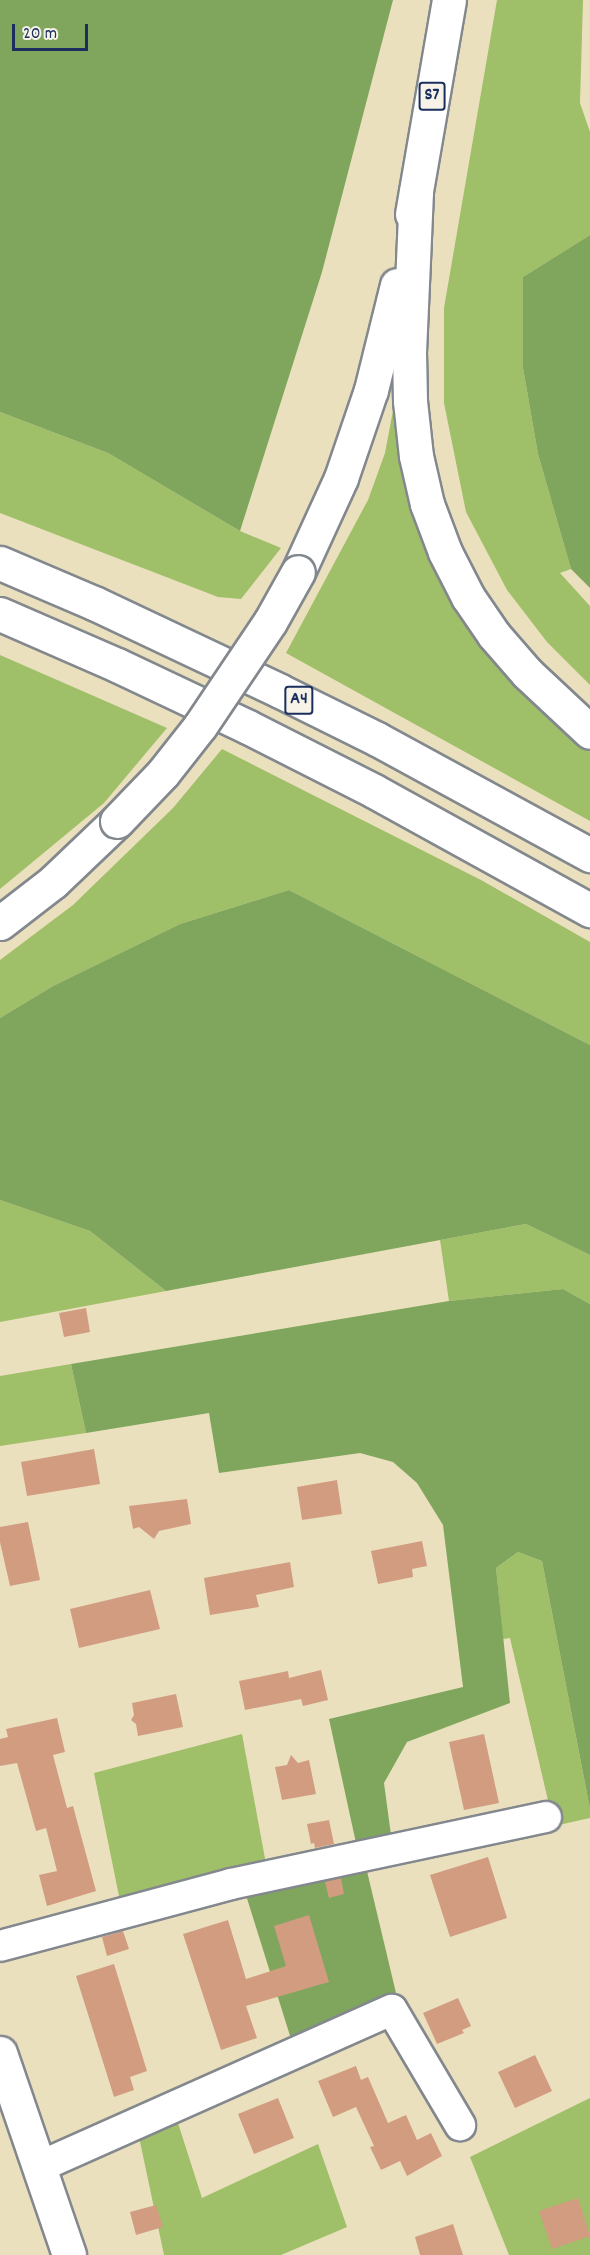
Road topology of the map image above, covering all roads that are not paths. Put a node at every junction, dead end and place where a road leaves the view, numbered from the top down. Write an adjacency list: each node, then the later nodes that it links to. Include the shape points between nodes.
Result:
1 (449, 0): 2 (main road, S7)
2 (416, 192): 5 (main road, via 410,382 416,456 426,504 468,597 494,635 527,674); 8 (main road, bridge, via 395,298 371,390 341,478 298,572 270,622 200,726 163,772 53,882)
3 (0, 563): 6 (main road, A4, via 290,696)
4 (0, 614): 7 (main road, A4, via 258,733 432,822)
5 (590, 732)
6 (590, 855)
7 (590, 910)
8 (0, 923)
9 (546, 1817): 10 (street, via 231,1884)
10 (0, 1946)
11 (0, 2053): 13 (main road)
12 (460, 2125): 13 (street, via 392,2010)
13 (41, 2166): 14 (main road)
14 (69, 2255)

